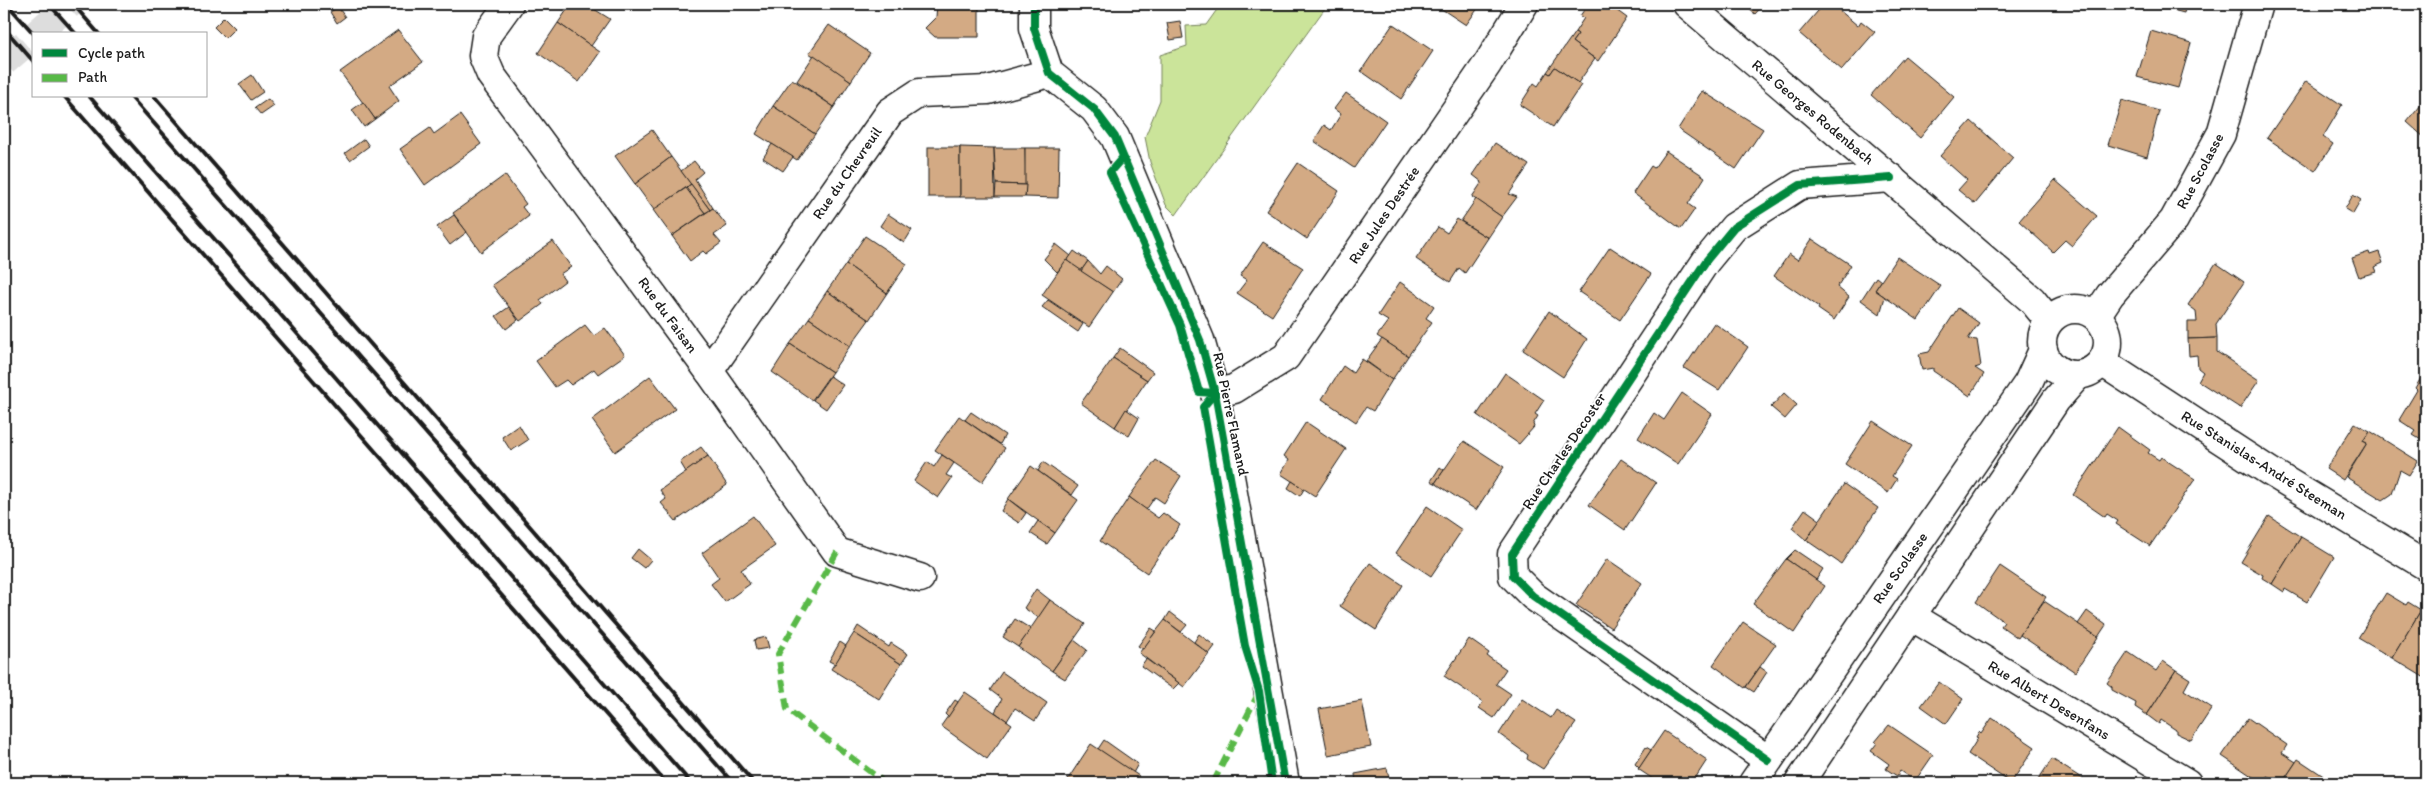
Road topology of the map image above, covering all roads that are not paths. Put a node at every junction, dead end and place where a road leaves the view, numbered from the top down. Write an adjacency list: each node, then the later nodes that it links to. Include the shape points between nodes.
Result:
1 (509, 4): 12 (street, Rue du Faisan, via 486,36 483,56 491,75)
2 (1034, 4): 6 (street, via 1034,28)
3 (1524, 4): 14 (street, Rue Jules Destrée, via 1488,63 1286,357 1234,389)
4 (1687, 4): 7 (street, Rue Georges Rodenbach)
5 (2258, 4): 8 (street, Rue Scolasse, via 2221,134 2174,220)
6 (1049, 73): 12 (street, Rue du Chevreuil, via 988,90 919,93 890,112); 14 (street, Rue Pierre Flamand, via 1094,110 1115,137 1200,340)
7 (1891, 178): 9 (street, Rue Georges Rodenbach, via 2032,300); 18 (street, Rue Charles Decoster, via 1800,185 1734,227 1706,261 1512,554 1514,576 1533,596)
8 (2096, 316): 9 (street, via 2087,311 2066,310); 11 (street, via 2107,333 2107,353)
9 (2049, 321): 10 (street, via 2042,340)
10 (2043, 350): 13 (street, via 2049,364 2062,373); 18 (street, Rue Scolasse, via 2028,383)
11 (2102, 362): 13 (street); 15 (street, Rue Stanislas-André Steeman, via 2269,470)
12 (709, 371): 16 (street, Rue du Faisan, via 837,552)
13 (2077, 376): 17 (street, via 2056,400)
14 (1215, 393): 19 (street, Rue Pierre Flamand)
15 (2423, 558)
16 (920, 578)
17 (1911, 616): 21 (street); 22 (street, Rue Albert Desenfans)
18 (1768, 760): 20 (street, Rue Scolasse)
19 (1285, 783)
20 (1753, 783)
21 (1799, 783)
22 (2187, 783)

